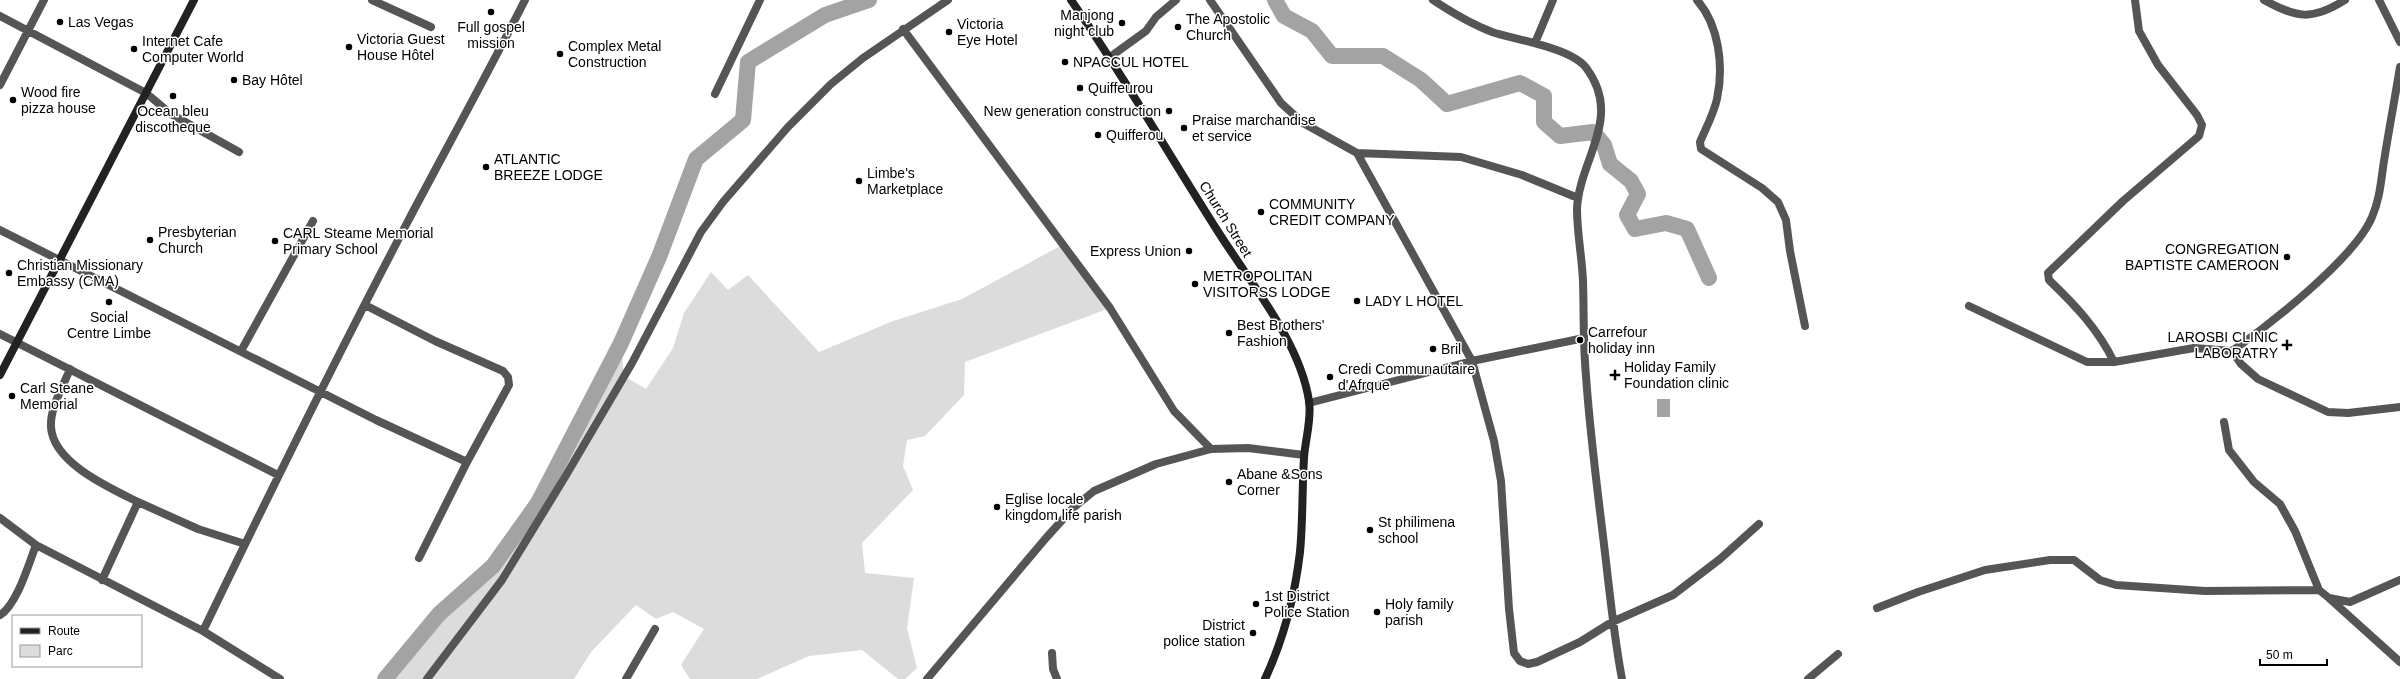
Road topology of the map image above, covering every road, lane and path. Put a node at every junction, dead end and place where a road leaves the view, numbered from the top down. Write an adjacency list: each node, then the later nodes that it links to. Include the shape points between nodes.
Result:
1 (44, 0): 20 (street)
2 (194, 0): 26 (main road)
3 (372, 0): 18 (street)
4 (525, 0): 34 (street)
5 (760, 0): 27 (street)
6 (948, 0): 19 (street)
7 (1071, 0): 23 (main road, Church Street)
8 (1176, 0): 23 (street, via 1156,17 1146,31)
9 (1210, 0): 29 (street, via 1281,104 1303,123)
10 (1433, 0): 22 (street, via 1454,14 1492,32)
11 (1553, 0): 22 (street)
12 (1697, 0): 36 (street, via 1705,9 1712,25 1718,47 1720,72 1717,99 1700,142 1701,149 1762,188 1778,202 1786,220)
13 (2135, 0): 43 (street, via 2140,31 2158,65 2202,125 2199,136 2123,201 2048,273 2049,280 2099,334)
14 (2264, 0): 15 (street, via 2286,12 2304,16 2318,14)
15 (2345, 0)
16 (2379, 0): 21 (street)
17 (0, 16): 20 (street)
18 (431, 27)
19 (903, 29): 50 (street, via 1110,308 1174,411); 73 (street, via 826,89 788,127 701,232 628,369 502,580)
20 (29, 30): 25 (street); 26 (street)
21 (2400, 42)
22 (1535, 43): 30 (street, via 1572,57 1586,67 1596,84 1601,121)
23 (1110, 57): 47 (main road, Church Street, via 1286,339 1301,371)
24 (2400, 67): 41 (street, via 2379,195 2372,218 2357,240 2323,276 2278,316)
25 (0, 85)
26 (146, 93): 28 (street, via 171,114); 33 (main road)
27 (715, 94)
28 (239, 152)
29 (1357, 153): 30 (street, via 1461,157 1522,175); 42 (street)
30 (1578, 198): 38 (street)
31 (312, 221): 40 (street)
32 (0, 230): 33 (street)
33 (59, 260): 39 (main road); 40 (street)
34 (365, 306): 46 (street); 52 (street, via 503,371 508,377 509,385)
35 (1969, 306): 43 (street, via 2079,360)
36 (1805, 326)
37 (0, 334): 39 (street)
38 (1584, 338): 42 (street); 66 (street, via 1588,403)
39 (17, 342): 44 (street); 45 (main road)
40 (241, 351): 46 (street)
41 (2232, 351): 43 (street, via 2194,348); 48 (street, via 2241,364 2258,379 2328,412 2348,413)
42 (1472, 361): 47 (street); 66 (street, via 1494,441 1500,481 1514,653 1520,661 1528,664 1537,662 1580,642)
43 (2114, 362)
44 (70, 369): 53 (street); 54 (street, via 53,408 51,427 62,455)
45 (0, 375)
46 (322, 391): 52 (street, via 406,435); 53 (street)
47 (1310, 403): 51 (main road, Church Street)
48 (2400, 407)
49 (2224, 422): 62 (street, via 2230,450 2254,482 2280,504)
50 (1211, 449): 51 (street, via 1248,448); 75 (street, via 1156,464 1094,491 1073,508)
51 (1304, 455): 77 (main road, Church Street, via 1300,552 1284,627)
52 (467, 462): 59 (street)
53 (278, 475): 58 (street)
54 (138, 502): 58 (street, via 212,534); 60 (street)
55 (0, 518): 57 (street)
56 (1759, 524): 66 (street, via 1720,559 1673,595)
57 (36, 544): 60 (street); 65 (street, via 12,602 6,612)
58 (245, 544): 68 (street)
59 (419, 558)
60 (102, 580): 68 (street)
61 (2400, 580): 63 (street, via 2350,602)
62 (2319, 590): 63 (street); 64 (street, via 2205,591 2116,585 2100,580 2074,560 2050,560 1985,570)
63 (2329, 598): 71 (street)
64 (1877, 608)
65 (0, 614)
66 (1612, 622): 78 (street)
67 (655, 629): 74 (street)
68 (203, 631): 72 (street)
69 (1052, 653): 76 (street, via 1053,669)
70 (1838, 654): 79 (street)
71 (2400, 662)
72 (280, 679)
73 (427, 679)
74 (626, 679)
75 (927, 679)
76 (1057, 679)
77 (1265, 679)
78 (1622, 679)
79 (1808, 679)

